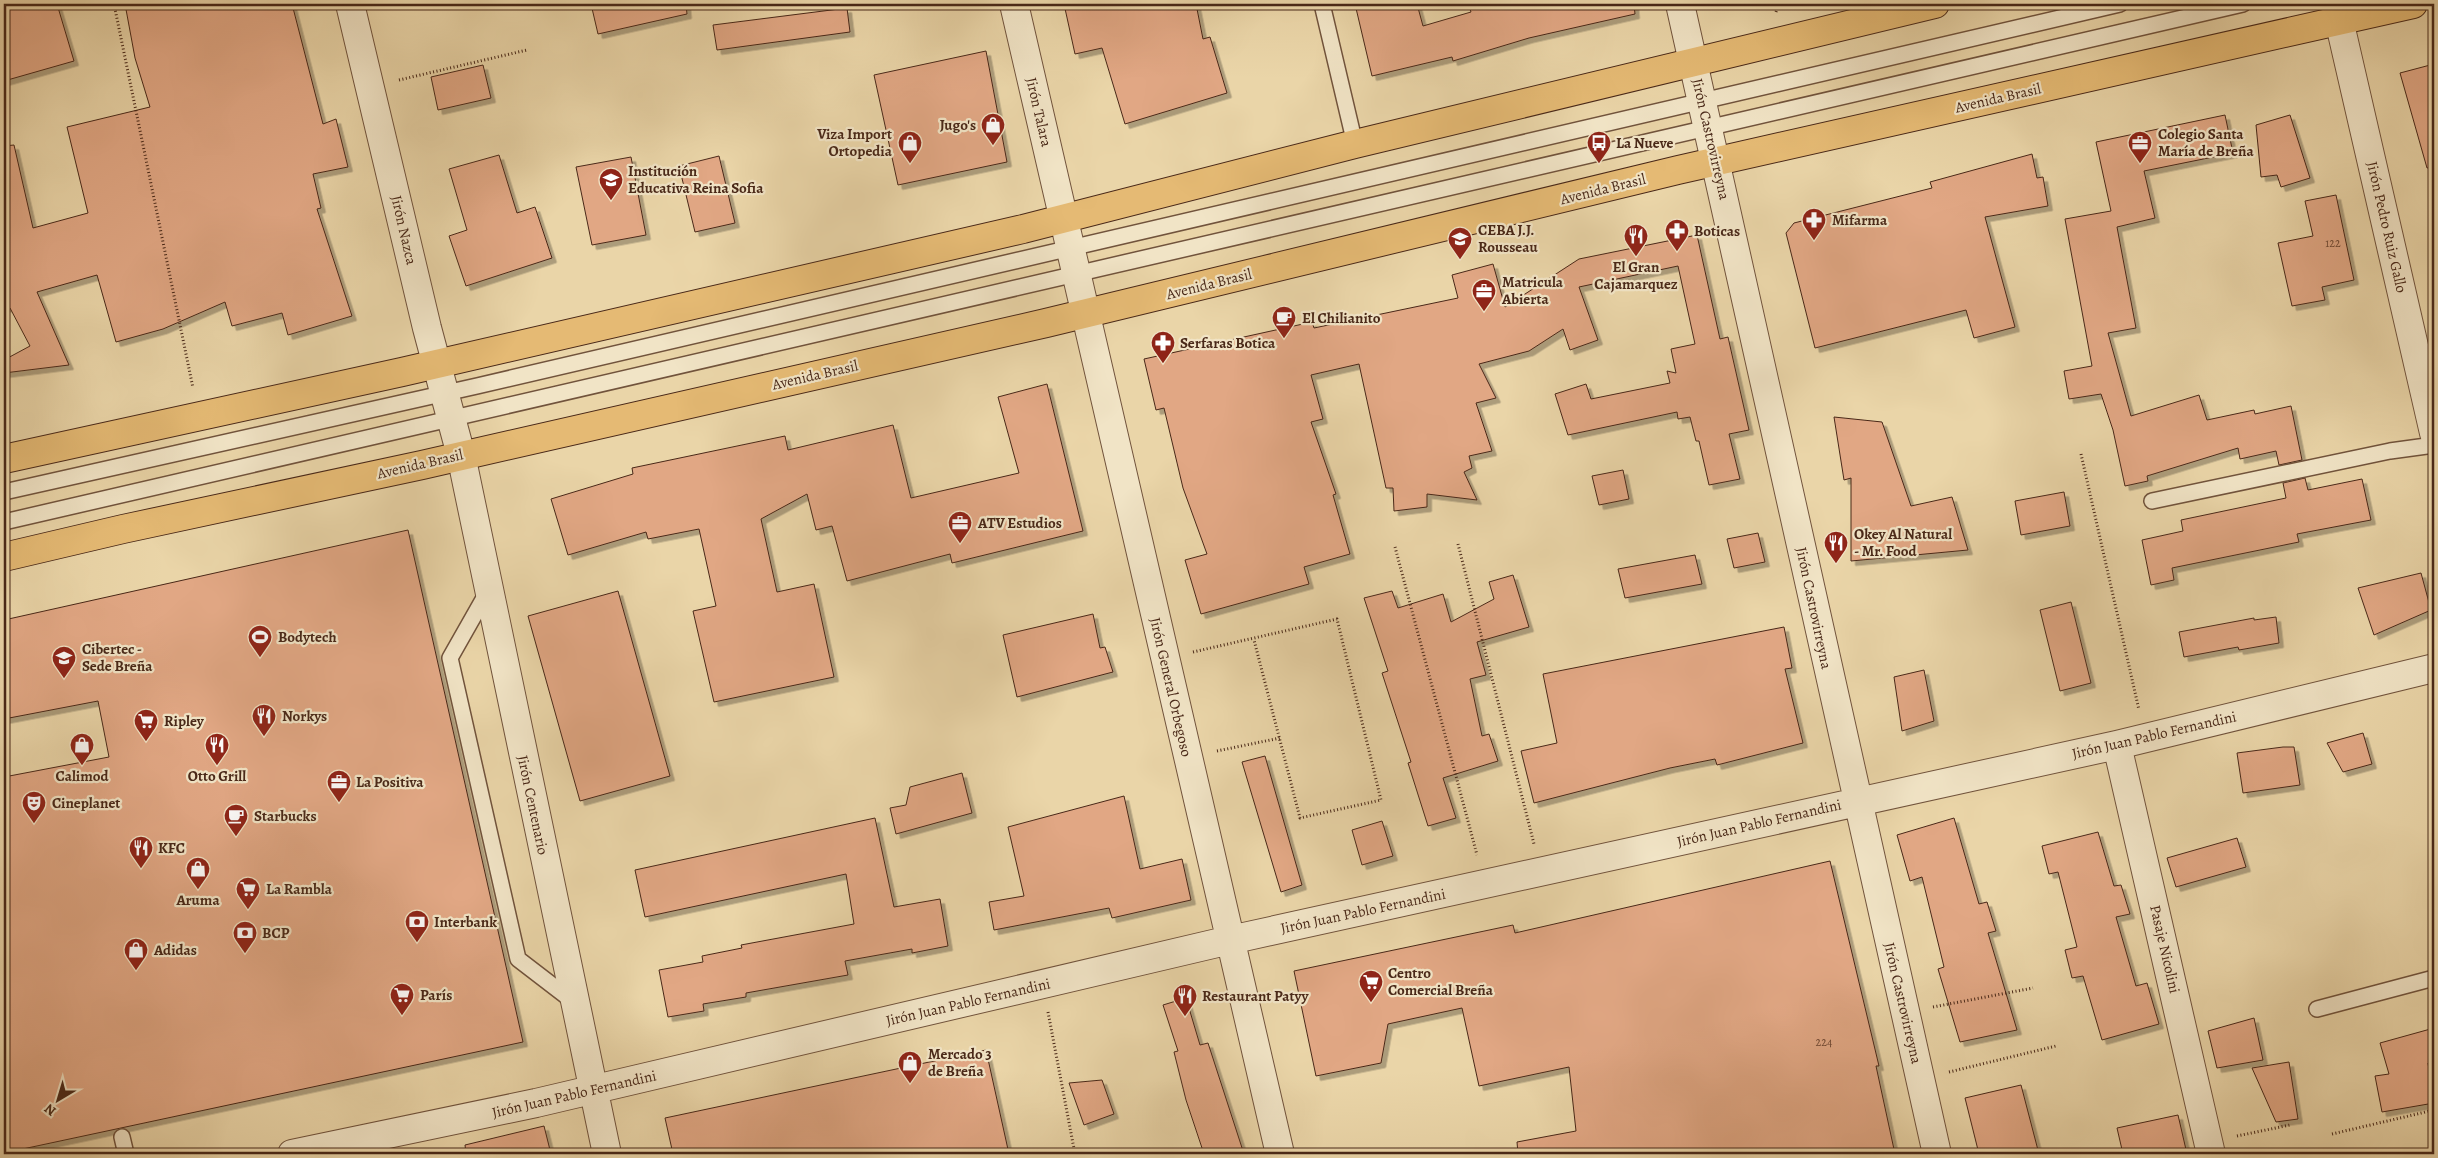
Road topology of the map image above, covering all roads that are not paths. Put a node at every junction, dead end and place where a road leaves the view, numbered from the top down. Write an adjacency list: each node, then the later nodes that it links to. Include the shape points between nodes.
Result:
1 (350, 4): 18 (street, Jirón Nazca)
2 (1014, 4): 14 (street, Jirón Talara)
3 (1322, 4): 12 (lane)
4 (1680, 4): 10 (street, Jirón Castrovirreyna)
5 (1935, 4): 10 (main road)
6 (2120, 4): 11 (lane)
7 (2243, 4): 11 (lane)
8 (2413, 4): 9 (main road, Avenida Brasil)
9 (2339, 20): 13 (main road, Avenida Brasil); 20 (street, Jirón Pedro Ruiz Gallo)
10 (1693, 61): 11 (street, Jirón Castrovirreyna); 12 (main road)
11 (1705, 113): 13 (street, Jirón Castrovirreyna); 15 (lane); 16 (lane)
12 (1355, 144): 14 (main road)
13 (1716, 162): 17 (main road, Avenida Brasil); 31 (street, Jirón Castrovirreyna)
14 (1063, 220): 15 (street, Jirón General Orbegoso); 18 (main road)
15 (1069, 247): 16 (street, Jirón General Orbegoso); 19 (lane)
16 (1076, 275): 17 (street, Jirón General Orbegoso); 19 (lane)
17 (1086, 313): 22 (main road, Avenida Brasil); 32 (street, Jirón General Orbegoso)
18 (436, 365): 19 (street, Jirón Nazca); 23 (main road)
19 (448, 406): 22 (street, Jirón Nazca); 24 (lane); 26 (lane)
20 (2434, 433)
21 (2434, 445): 25 (lane, via 2390,451)
22 (461, 455): 27 (main road, Avenida Brasil); 28 (street, Jirón Centenario)
23 (4, 459)
24 (4, 492)
25 (2152, 502)
26 (4, 522)
27 (4, 556)
28 (488, 590): 34 (street, Jirón Centenario); 34 (lane, via 450,658 518,959)
29 (2434, 668): 30 (street, Jirón Juan Pablo Fernandini)
30 (2117, 744): 31 (street, Jirón Juan Pablo Fernandini); 37 (street, Pasaje Nicolini)
31 (1857, 802): 32 (street, Jirón Juan Pablo Fernandini); 43 (street, Jirón Castrovirreyna)
32 (1230, 940): 36 (street, Jirón Juan Pablo Fernandini); 42 (street, Jirón General Orbegoso)
33 (2434, 978): 35 (lane)
34 (574, 1002): 36 (street, Jirón Centenario)
35 (2317, 1009)
36 (592, 1090): 40 (street, Jirón Juan Pablo Fernandini); 41 (street, Jirón Centenario)
37 (2209, 1148)
38 (116, 1154): 39 (lane, via 117,1138)
39 (126, 1154)
40 (292, 1154)
41 (607, 1154)
42 (1280, 1154)
43 (1937, 1154)

